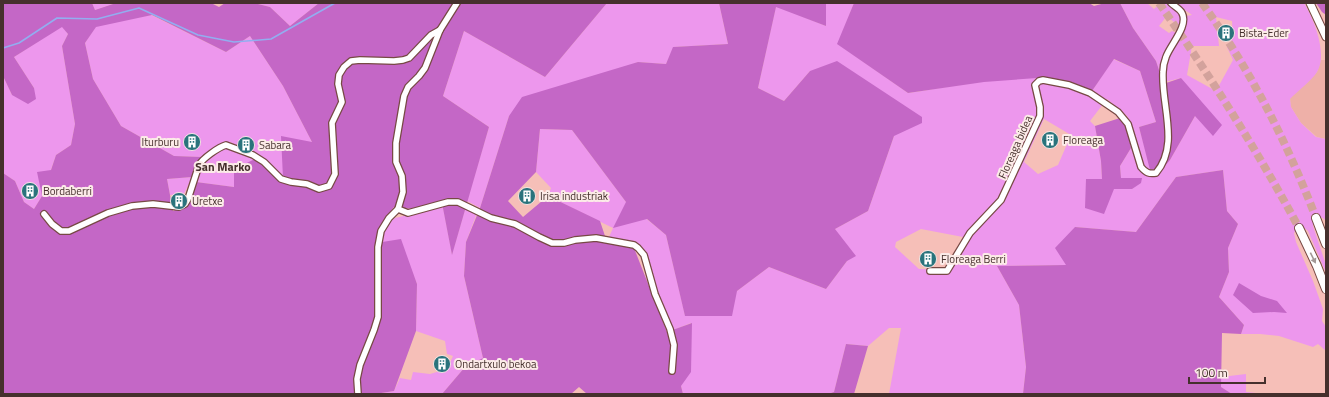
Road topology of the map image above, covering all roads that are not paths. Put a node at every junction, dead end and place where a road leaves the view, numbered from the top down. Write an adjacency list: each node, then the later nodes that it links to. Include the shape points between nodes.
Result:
1 (457, 3): 4 (street)
2 (1170, 3): 11 (street, Floreaga bidea, via 1181,11 1184,19 1179,34 1165,58 1162,83 1168,149 1162,166 1156,173 1150,174 1141,167 1128,124 1118,112 1090,93 1069,85 1039,81 1035,85 1040,116 1001,200 970,233 947,271)
3 (1310, 3): 5 (main road)
4 (440, 30): 6 (street, via 425,68 408,87 404,96 396,143 396,162 402,176 403,192); 7 (street, via 431,35 409,58 394,61 351,61 344,67 339,75 338,84 342,102 332,123 335,174 329,186 319,189 291,182 281,178 259,159 226,145 202,161 188,199 179,207 153,204 132,206 108,213 69,231 61,231)
5 (1326, 38)
6 (398, 209): 13 (street, via 408,213 448,202 458,202 491,218 515,224 552,243 596,238 634,245 644,255 655,294 670,328 674,345); 14 (street, via 381,232 378,248 378,317 360,365 357,379)
7 (44, 214)
8 (1316, 218): 10 (highway)
9 (1299, 228): 12 (highway, one-way to 12)
10 (1326, 244)
11 (930, 272)
12 (1326, 289)
13 (672, 371)
14 (358, 394)

